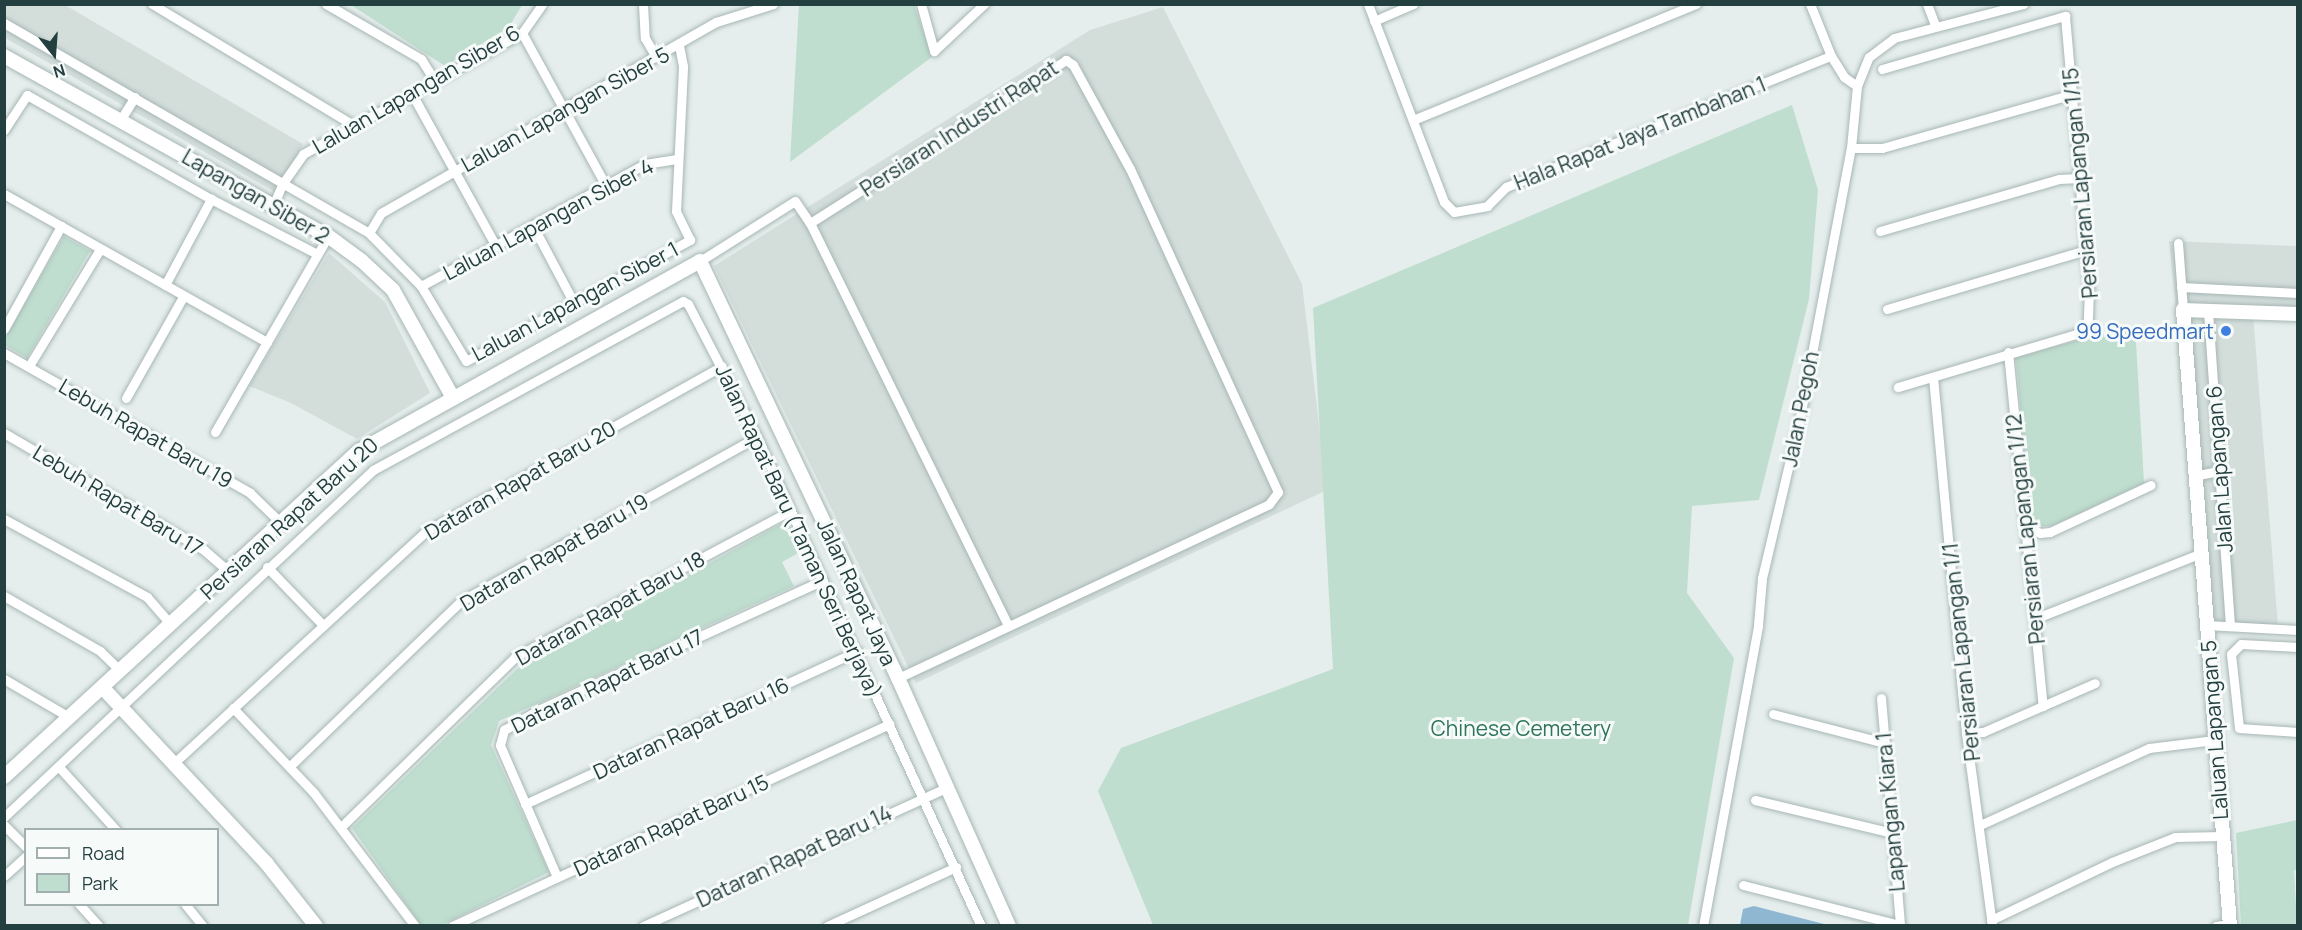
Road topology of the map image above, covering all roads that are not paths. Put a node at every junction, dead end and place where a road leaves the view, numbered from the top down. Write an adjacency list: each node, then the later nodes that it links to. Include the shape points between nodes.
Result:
1 (152, 4): 31 (street)
2 (326, 4): 23 (street, via 421,59)
3 (542, 4): 17 (street, Laluan Lapangan Siber 6)
4 (643, 4): 21 (street, via 643,32)
5 (773, 4): 18 (street, Laluan Lapangan Siber 5, via 716,22)
6 (921, 4): 7 (street, via 934,51)
7 (984, 4)
8 (1368, 4): 14 (street)
9 (1413, 4): 14 (street)
10 (1810, 4): 20 (street)
11 (1927, 4): 16 (street)
12 (2024, 4): 16 (street, Jalan Pegoh, via 1982,17)
13 (1694, 5): 30 (street)
14 (1374, 21): 30 (street)
15 (4, 23): 27 (street, Laluan Lapangan Siber 1)
16 (1935, 24): 24 (street, Jalan Pegoh, via 1883,44 1869,57)
17 (522, 33): 23 (street, Laluan Lapangan Siber 6); 28 (street)
18 (680, 45): 21 (street, Laluan Lapangan Siber 5); 34 (street, via 683,66)
19 (4, 56): 29 (street, Lapangan Siber 2)
20 (1831, 56): 24 (street, via 1844,77); 30 (street, Hala Rapat Jaya Tambahan 1, via 1506,187 1487,206 1454,212 1444,202)
21 (656, 57): 28 (street, Laluan Lapangan Siber 5)
22 (1882, 69): 26 (street, Persiaran Lapangan 1/15, via 2065,16)
23 (434, 80): 25 (street, Laluan Lapangan Siber 6)
24 (1857, 86): 33 (street, Jalan Pegoh)
25 (412, 94): 31 (street, Laluan Lapangan Siber 6); 35 (street)
26 (2073, 94): 33 (street, via 1881,148); 36 (street, Persiaran Lapangan 1/15)
27 (135, 97): 29 (street); 37 (street, Laluan Lapangan Siber 1)
28 (563, 109): 35 (street, Laluan Lapangan Siber 5); 38 (street)
29 (121, 119): 41 (street, Lapangan Siber 2)
30 (1413, 120)
31 (353, 125): 37 (street, Laluan Lapangan Siber 6, via 303,154)
32 (4, 130): 40 (street, via 27,95)
33 (1851, 148): 149 (street, Jalan Pegoh, via 1829,246 1800,417 1762,578 1758,626)
34 (677, 159): 38 (street, Laluan Lapangan Siber 4, via 658,159); 59 (street, Laluan Lapangan Siber 1, via 676,211 690,240)
35 (455, 171): 46 (street, Laluan Lapangan Siber 5, via 381,213); 49 (street)
36 (2079, 178): 45 (street, via 2058,178); 51 (street, Persiaran Lapangan 1/15)
37 (283, 183): 41 (street, Laluan Lapangan Siber 6); 46 (street, Laluan Lapangan Siber 1)
38 (606, 186): 44 (street, Laluan Lapangan Siber 4)
39 (4, 194): 43 (street)
40 (211, 200): 52 (street); 54 (street)
41 (273, 206): 47 (street, Lapangan Siber 2)
42 (810, 223): 53 (street, Persiaran Rapat Baru 20, via 795,201); 92 (street); 92 (street, Persiaran Industri Rapat, via 1059,61 1073,65 1130,170 1278,492 1269,504)
43 (61, 226): 50 (street); 64 (street)
44 (533, 226): 49 (street, Laluan Lapangan Siber 4); 59 (street)
45 (1880, 231)
46 (369, 232): 55 (street, Laluan Lapangan Siber 1)
47 (328, 236): 52 (street); 72 (street, Lapangan Siber 2, via 393,290)
48 (2178, 243): 56 (street)
49 (496, 246): 55 (street, Laluan Lapangan Siber 4)
50 (100, 249): 54 (street); 68 (street)
51 (2086, 250): 60 (street); 66 (street, Persiaran Lapangan 1/15, via 2088,326 2076,334)
52 (317, 254): 65 (street)
53 (700, 261): 72 (street, Persiaran Rapat Baru 20); 99 (street, Jalan Rapat Jaya)
54 (165, 285): 58 (street)
55 (421, 286): 59 (street, Laluan Lapangan Siber 1, via 466,361)
56 (2181, 287): 57 (street); 61 (street)
57 (2298, 293)
58 (183, 297): 65 (street); 73 (street)
59 (574, 303)
60 (1887, 309)
61 (2183, 310): 62 (street); 78 (street)
62 (2208, 311): 63 (street); 77 (street, Jalan Lapangan 6)
63 (2298, 314)
64 (4, 329)
65 (267, 342): 74 (street)
66 (2008, 352): 70 (street, Persiaran Lapangan 1/15); 83 (street, Persiaran Lapangan 1/12)
67 (5, 356): 68 (street, Lebuh Rapat Baru 19)
68 (29, 366): 82 (street, Lebuh Rapat Baru 19, via 250,494)
69 (722, 366): 76 (street, Jalan Rapat Baru (Taman Seri Berjaya)); 85 (street, Jalan Rapat Baru (Taman Seri Berjaya), via 688,304 676,303 373,470); 91 (street, Dataran Rapat Baru 20, via 424,532)
70 (1933, 377): 71 (street, Persiaran Lapangan 1/15); 111 (street, Persiaran Lapangan 1/1)
71 (1899, 387)
72 (452, 396): 82 (street, Persiaran Rapat Baru 20, via 359,451)
73 (126, 398)
74 (215, 432)
75 (4, 433): 86 (street, Lebuh Rapat Baru 17, via 204,550)
76 (757, 437): 80 (street, Jalan Rapat Baru (Taman Seri Berjaya)); 115 (street, Dataran Rapat Baru 19, via 461,601)
77 (2219, 471): 78 (street); 94 (street, Jalan Lapangan 6)
78 (2193, 476): 84 (street)
79 (2151, 485): 83 (street, via 2050,532 2040,532)
80 (790, 511): 87 (street, Jalan Rapat Baru (Taman Seri Berjaya)); 125 (street, Dataran Rapat Baru 18, via 515,657)
81 (4, 519): 90 (street, via 147,597)
82 (280, 522): 86 (street, Persiaran Rapat Baru 20)
83 (2025, 524): 89 (street, Persiaran Lapangan 1/12)
84 (2199, 554): 89 (street); 93 (street)
85 (267, 567): 91 (street); 104 (street, Jalan Rapat Baru (Taman Seri Berjaya))
86 (228, 571): 90 (street, Persiaran Rapat Baru 20)
87 (823, 580): 97 (street, Jalan Rapat Baru (Taman Seri Berjaya)); 121 (street, Dataran Rapat Baru 17, via 504,730 500,745)
88 (4, 596): 98 (street, via 100,651)
89 (2034, 619): 105 (street, Persiaran Lapangan 1/12)
90 (171, 625): 98 (street, Persiaran Rapat Baru 20)
91 (323, 625): 106 (street, Dataran Rapat Baru 20)
92 (1008, 625): 99 (street, Persiaran Industri Rapat)
93 (2206, 625): 94 (street, Laluan Lapangan 5); 112 (street, Laluan Lapangan 5)
94 (2230, 626): 95 (street, Laluan Lapangan 5)
95 (2298, 630)
96 (2298, 647): 110 (street, via 2241,644 2231,654 2239,728)
97 (857, 651): 109 (street, Jalan Rapat Baru (Taman Seri Berjaya)); 121 (street, Dataran Rapat Baru 16)
98 (121, 671): 102 (street, Persiaran Rapat Baru 20)
99 (898, 678): 118 (street, Jalan Rapat Jaya)
100 (4, 679): 108 (street)
101 (2095, 683): 105 (street)
102 (103, 688): 104 (street); 108 (street, Persiaran Rapat Baru 20)
103 (1881, 698): 113 (street, Lapangan Kiara 1)
104 (122, 705): 114 (street); 116 (street, Jalan Rapat Baru (Taman Seri Berjaya))
105 (2043, 706): 111 (street, via 1983,732)
106 (233, 708): 114 (street, Dataran Rapat Baru 20); 115 (street)
107 (1773, 714): 113 (street)
108 (69, 717): 117 (street, Persiaran Rapat Baru 20)
109 (890, 724): 119 (street, Jalan Rapat Baru (Taman Seri Berjaya)); 133 (street, Dataran Rapat Baru 15)
110 (2298, 732)
111 (1966, 733): 124 (street, Persiaran Lapangan 1/1)
112 (2215, 740): 124 (street, via 2149,748); 128 (street, Laluan Lapangan 5)
113 (1885, 743): 127 (street, Lapangan Kiara 1)
114 (176, 762): 142 (street)
115 (290, 766): 125 (street)
116 (59, 767): 122 (street, Jalan Rapat Baru (Taman Seri Berjaya)); 126 (street)
117 (8, 768)
118 (946, 788): 119 (street, Dataran Rapat Baru 14); 148 (street, Jalan Rapat Jaya)
119 (925, 796): 131 (street, Jalan Rapat Baru (Taman Seri Berjaya)); 145 (street, Dataran Rapat Baru 14)
120 (1755, 800): 127 (street)
121 (525, 804): 133 (street, Dataran Rapat Baru 17)
122 (4, 816)
123 (4, 825): 129 (street)
124 (1980, 825): 137 (street, Persiaran Lapangan 1/1)
125 (342, 826): 143 (street)
126 (114, 828)
127 (1892, 833): 138 (street, Lapangan Kiara 1)
128 (2223, 836): 137 (street, via 2175,837 2112,862); 139 (street, Laluan Lapangan 5)
129 (24, 845)
130 (24, 858): 132 (street)
131 (956, 867): 146 (street); 147 (street, Jalan Rapat Baru (Taman Seri Berjaya))
132 (4, 876)
133 (557, 877): 144 (street, Dataran Rapat Baru 15)
134 (1743, 885): 138 (street)
135 (81, 906): 140 (street)
136 (187, 906): 141 (street)
137 (1991, 923)
138 (1900, 925)
139 (2225, 925)
140 (99, 926)
141 (203, 926)
142 (316, 926)
143 (415, 926)
144 (452, 926)
145 (643, 926)
146 (826, 926)
147 (981, 926)
148 (1009, 926)
149 (1703, 926)

